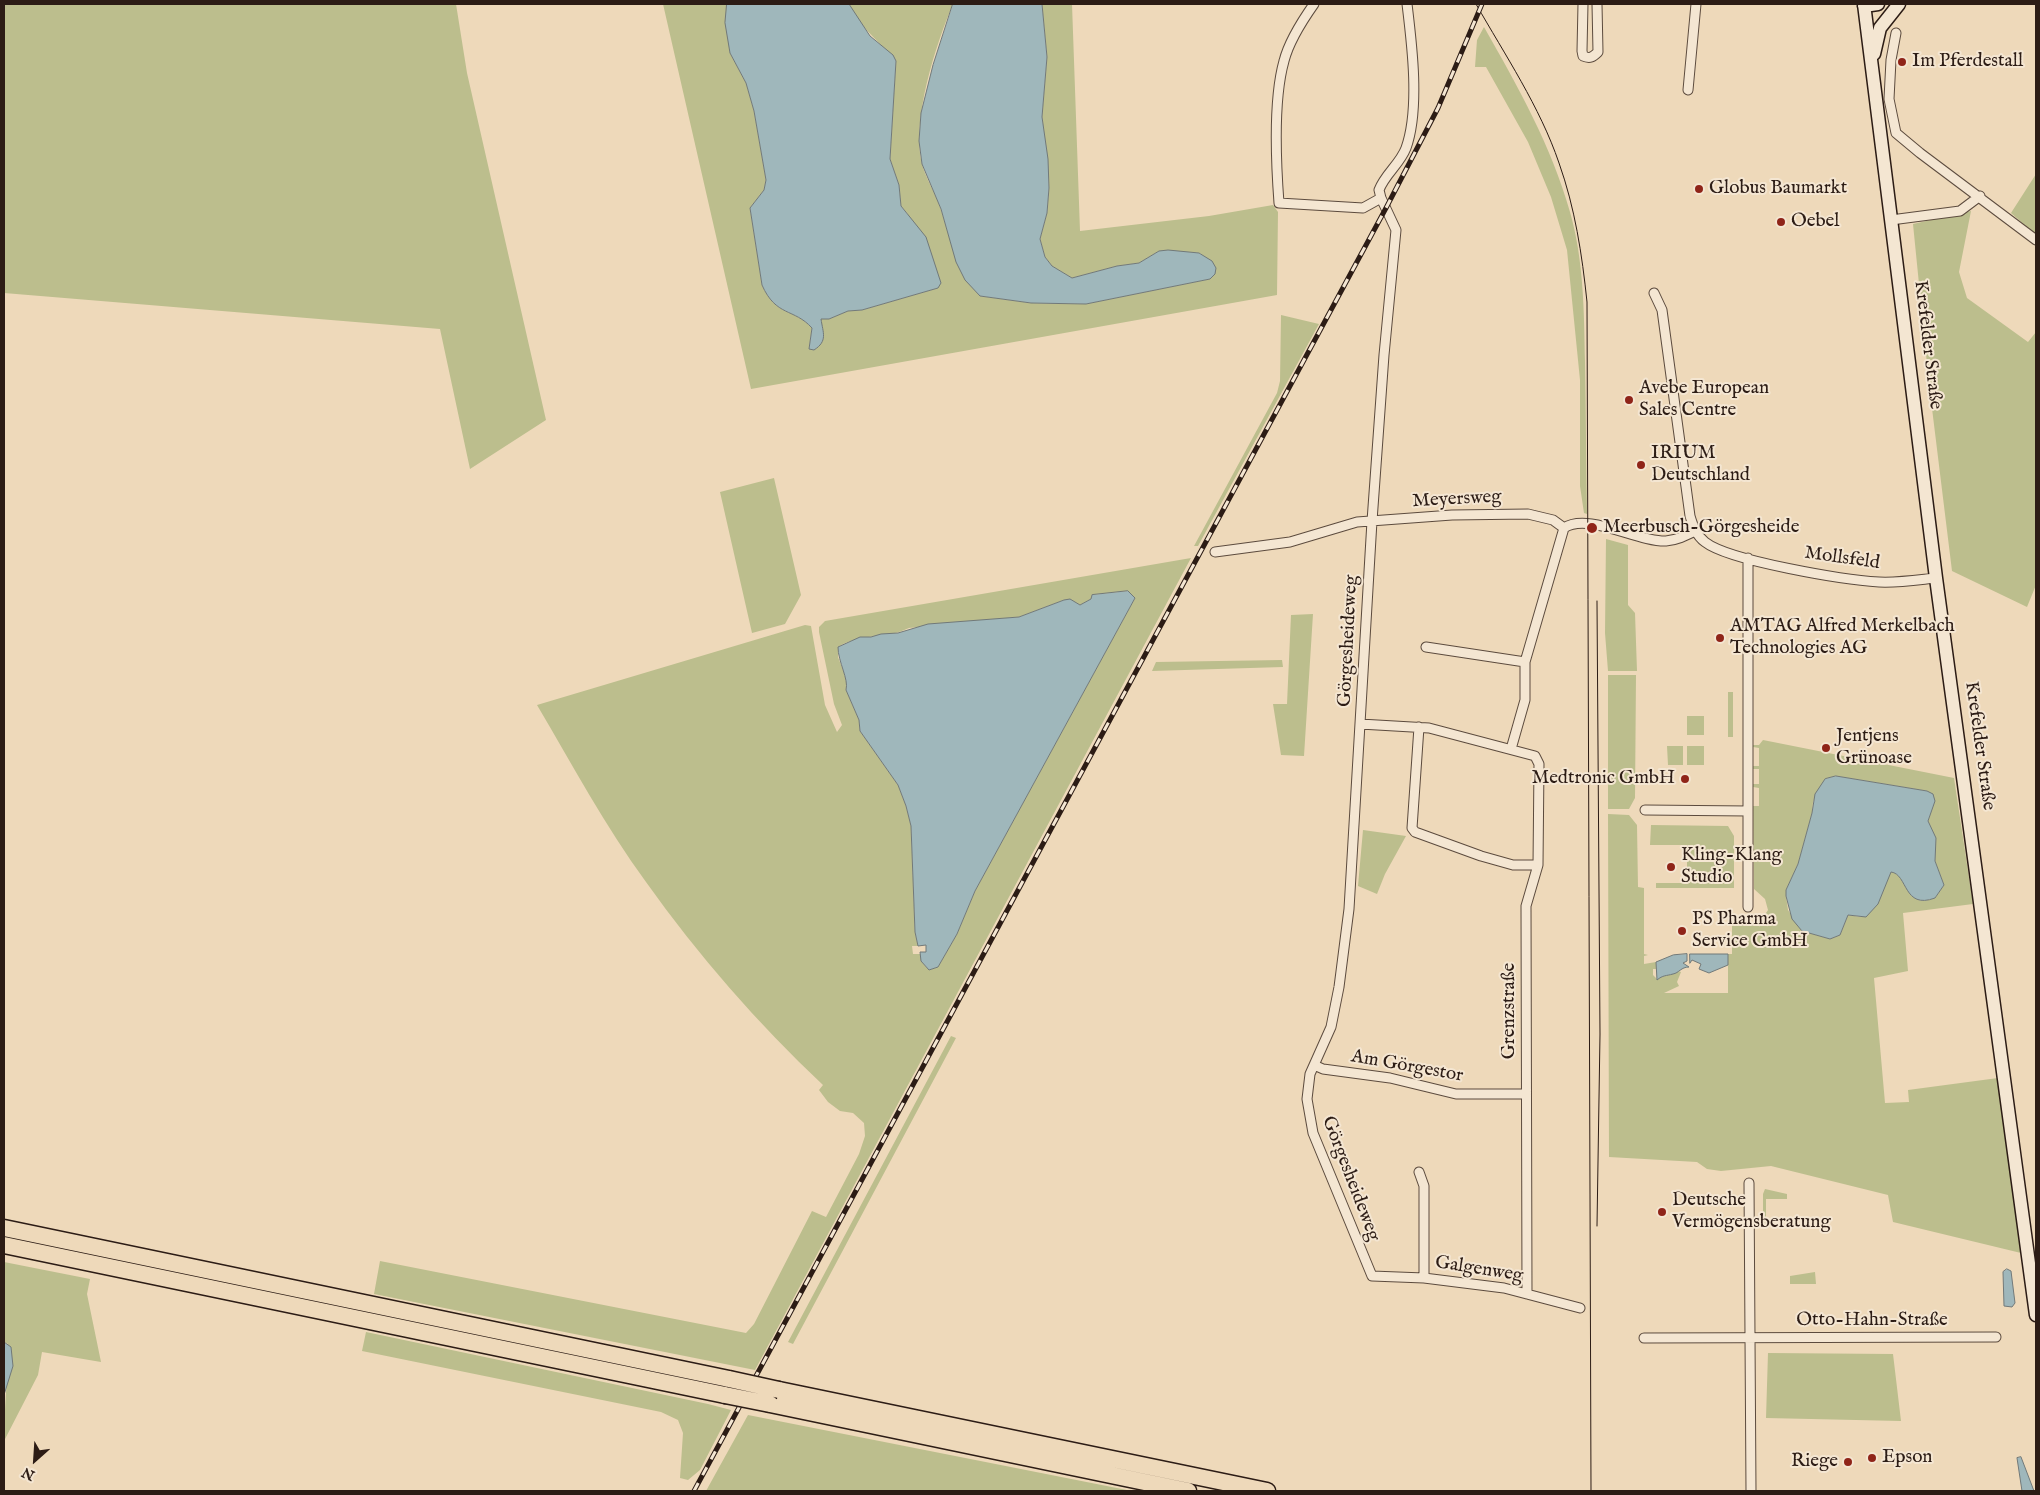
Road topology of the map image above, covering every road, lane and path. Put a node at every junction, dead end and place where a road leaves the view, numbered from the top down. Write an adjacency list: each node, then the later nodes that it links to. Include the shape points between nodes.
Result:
1 (1314, 4): 13 (street, via 1283,67 1278,107 1279,203 1363,208)
2 (1407, 4): 13 (street, via 1413,70 1410,136 1399,161 1381,185)
3 (1583, 4): 4 (street, via 1582,51 1588,58 1598,52)
4 (1597, 4)
5 (1696, 4): 11 (street)
6 (1878, 4): 8 (main road)
7 (1899, 4): 10 (main road, via 1880,28)
8 (1864, 5): 10 (main road, Krefelder Straße)
9 (1896, 33): 12 (street, via 1889,99 1896,133)
10 (1872, 69): 14 (main road, Krefelder Straße)
11 (1688, 90)
12 (1980, 196): 14 (street, via 1960,211); 15 (street)
13 (1380, 198): 17 (street, Görgesheideweg, via 1396,230)
14 (1891, 220): 22 (main road, Krefelder Straße)
15 (2036, 240)
16 (1654, 294): 19 (street, via 1662,310 1690,516)
17 (1372, 521): 18 (street, Meyersweg, via 1528,514 1553,520); 20 (street, Meyersweg, via 1356,522 1290,542); 25 (street, Görgesheideweg)
18 (1564, 528): 19 (street, via 1584,523 1664,541); 24 (street)
19 (1695, 531): 21 (street, Mollsfeld, via 1716,549)
20 (1215, 552)
21 (1748, 558): 22 (street, Mollsfeld, via 1856,580 1882,582); 29 (street)
22 (1936, 578): 42 (main road, Krefelder Straße)
23 (1426, 647): 24 (street)
24 (1525, 662): 27 (street, via 1525,700)
25 (1360, 724): 26 (street, Grenzstraße); 32 (street, Görgesheideweg, via 1346,938 1331,1027)
26 (1419, 727): 27 (street, Grenzstraße); 30 (street, via 1412,828 1415,832 1481,856)
27 (1511, 749): 30 (street, Grenzstraße, via 1535,756 1539,764)
28 (1645, 810): 29 (street)
29 (1748, 811): 31 (street)
30 (1538, 866): 33 (street, Grenzstraße, via 1526,906)
31 (1748, 907)
32 (1314, 1064): 33 (street, Am Görgestor, via 1323,1069 1390,1078 1456,1094); 38 (street, Görgesheideweg, via 1307,1099 1313,1132)
33 (1526, 1094): 40 (street, Grenzstraße)
34 (1419, 1172): 39 (street, via 1424,1186)
35 (1749, 1183): 43 (street)
36 (4, 1228): 46 (highway)
37 (4, 1245): 46 (highway)
38 (1372, 1276): 39 (street, Galgenweg)
39 (1424, 1278): 40 (street, Galgenweg)
40 (1527, 1294): 41 (street, Galgenweg)
41 (1580, 1308)
42 (2036, 1315)
43 (1749, 1337): 44 (street, Otto-Hahn-Straße); 45 (street, Otto-Hahn-Straße); 49 (street)
44 (1996, 1337)
45 (1644, 1338)
46 (727, 1387): 47 (highway, bridge, via 770,1404); 48 (highway, bridge, via 778,1390)
47 (1188, 1491)
48 (1267, 1491)
49 (1751, 1491)

